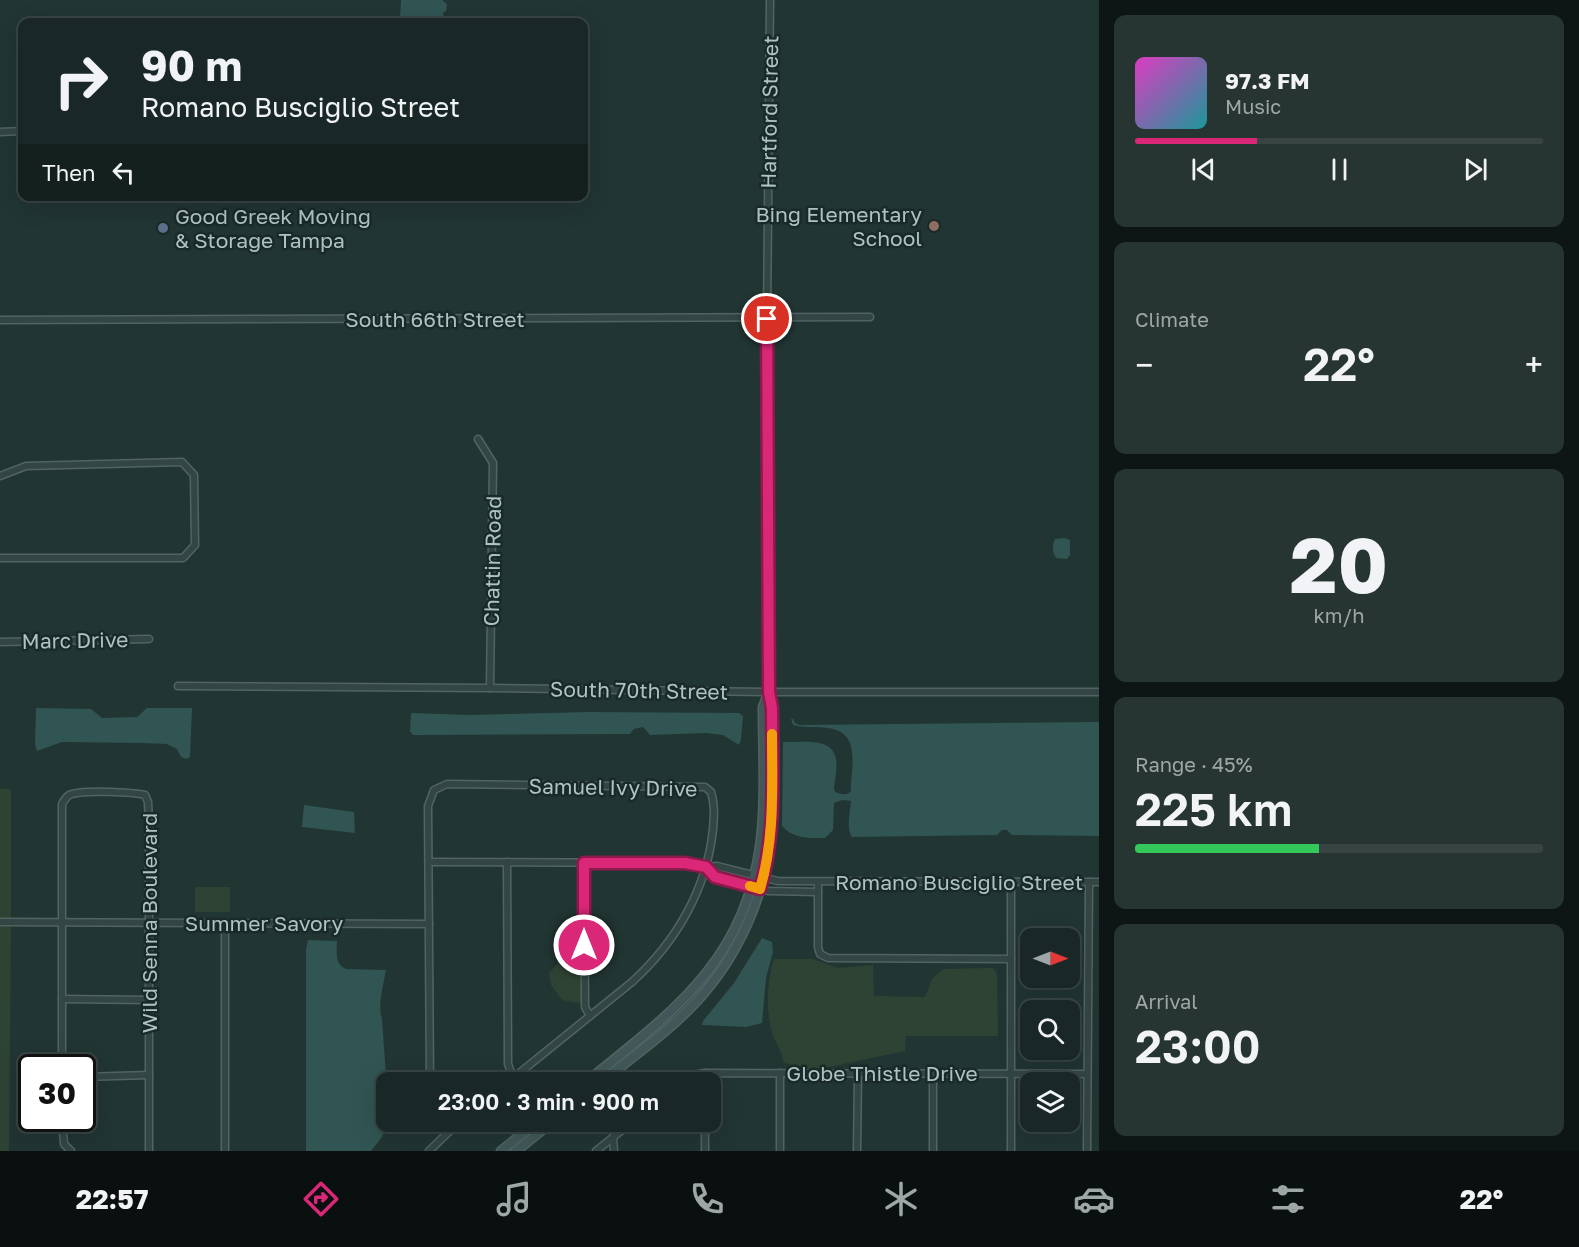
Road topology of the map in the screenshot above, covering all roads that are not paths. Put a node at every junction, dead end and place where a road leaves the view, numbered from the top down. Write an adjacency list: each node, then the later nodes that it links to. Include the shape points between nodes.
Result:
1 (770, 0): 5 (street, Hartford Street)
2 (18, 131): 3 (street)
3 (0, 132)
4 (870, 317): 5 (street, South 66th Street)
5 (767, 319): 6 (street, South 66th Street); 14 (street, Hartford Street)
6 (0, 320)
7 (478, 439): 13 (street, Chattin Road, via 493,463)
8 (0, 476): 9 (street, via 26,466 182,462 194,475 195,545 183,558)
9 (0, 558)
10 (149, 639): 11 (street, Marc Drive)
11 (0, 642)
12 (178, 686): 13 (street, South 70th Street)
13 (490, 688): 14 (street, South 70th Street)
14 (769, 692): 15 (street, South 70th Street); 20 (street, via 772,822)
15 (1099, 692)
16 (429, 862): 17 (street, Romano Busciglio Street); 19 (street, Samuel Ivy Drive, via 428,806 434,790 440,786 694,786 711,792 713,800 712,841); 31 (street, Samuel Ivy Drive)
17 (507, 862): 18 (street, Romano Busciglio Street); 38 (street, via 507,1064)
18 (584, 863): 19 (street, Romano Busciglio Street, via 685,863); 35 (street, via 585,1007)
19 (706, 867): 20 (street, Romano Busciglio Street, via 717,866); 25 (street, Romano Busciglio Street, via 715,877); 35 (street, Samuel Ivy Drive, via 673,938 641,974)
20 (759, 878): 21 (street, Romano Busciglio Street); 25 (street)
21 (818, 882): 22 (street, Romano Busciglio Street); 26 (street, Romano Busciglio Street)
22 (1011, 882): 23 (street, Romano Busciglio Street); 32 (street)
23 (1089, 882): 24 (street, Romano Busciglio Street); 47 (street)
24 (1099, 882)
25 (756, 888): 26 (street, Romano Busciglio Street, via 775,893); 40 (street, via 727,944 697,987); 41 (street, via 739,941 710,986 674,1023)
26 (818, 892): 32 (street, via 818,947 820,954 828,958)
27 (0, 922): 29 (street, Summer Savory)
28 (149, 922): 29 (street, Summer Savory); 29 (street, Wild Senna Boulevard, via 148,802 145,795 136,793 104,793 72,794 62,804); 30 (street, Summer Savory); 34 (street, Wild Senna Boulevard)
29 (62, 923): 33 (street, Wild Senna Boulevard)
30 (225, 923): 31 (street, Summer Savory); 59 (street)
31 (429, 924): 37 (street, Samuel Ivy Drive)
32 (1011, 959): 46 (street)
33 (62, 999): 34 (street); 36 (street, Wild Senna Boulevard)
34 (149, 1000): 48 (street, Wild Senna Boulevard)
35 (590, 1016): 39 (street, Samuel Ivy Drive)
36 (62, 1054)
37 (430, 1072)
38 (510, 1072)
39 (520, 1072)
40 (599, 1072)
41 (614, 1072)
42 (721, 1073): 43 (street, Globe Thistle Drive)
43 (780, 1073): 44 (street, Globe Thistle Drive); 66 (street)
44 (858, 1073): 45 (street, Globe Thistle Drive); 67 (street)
45 (933, 1073): 46 (street, Globe Thistle Drive); 68 (street)
46 (1011, 1073): 47 (street, Globe Thistle Drive); 69 (street)
47 (1087, 1074): 70 (street)
48 (149, 1075): 49 (street); 58 (street, Wild Senna Boulevard)
49 (96, 1077)
50 (63, 1132): 57 (street, via 64,1144)
51 (448, 1132): 60 (street)
52 (525, 1132): 61 (street)
53 (540, 1132): 62 (street)
54 (620, 1132): 56 (street)
55 (705, 1132): 65 (street)
56 (614, 1137): 63 (street); 64 (street)
57 (71, 1151)
58 (149, 1151)
59 (225, 1151)
60 (429, 1151)
61 (501, 1151)
62 (516, 1151)
63 (596, 1151)
64 (614, 1151)
65 (705, 1151)
66 (780, 1151)
67 (857, 1151)
68 (933, 1151)
69 (1011, 1151)
70 (1087, 1151)

